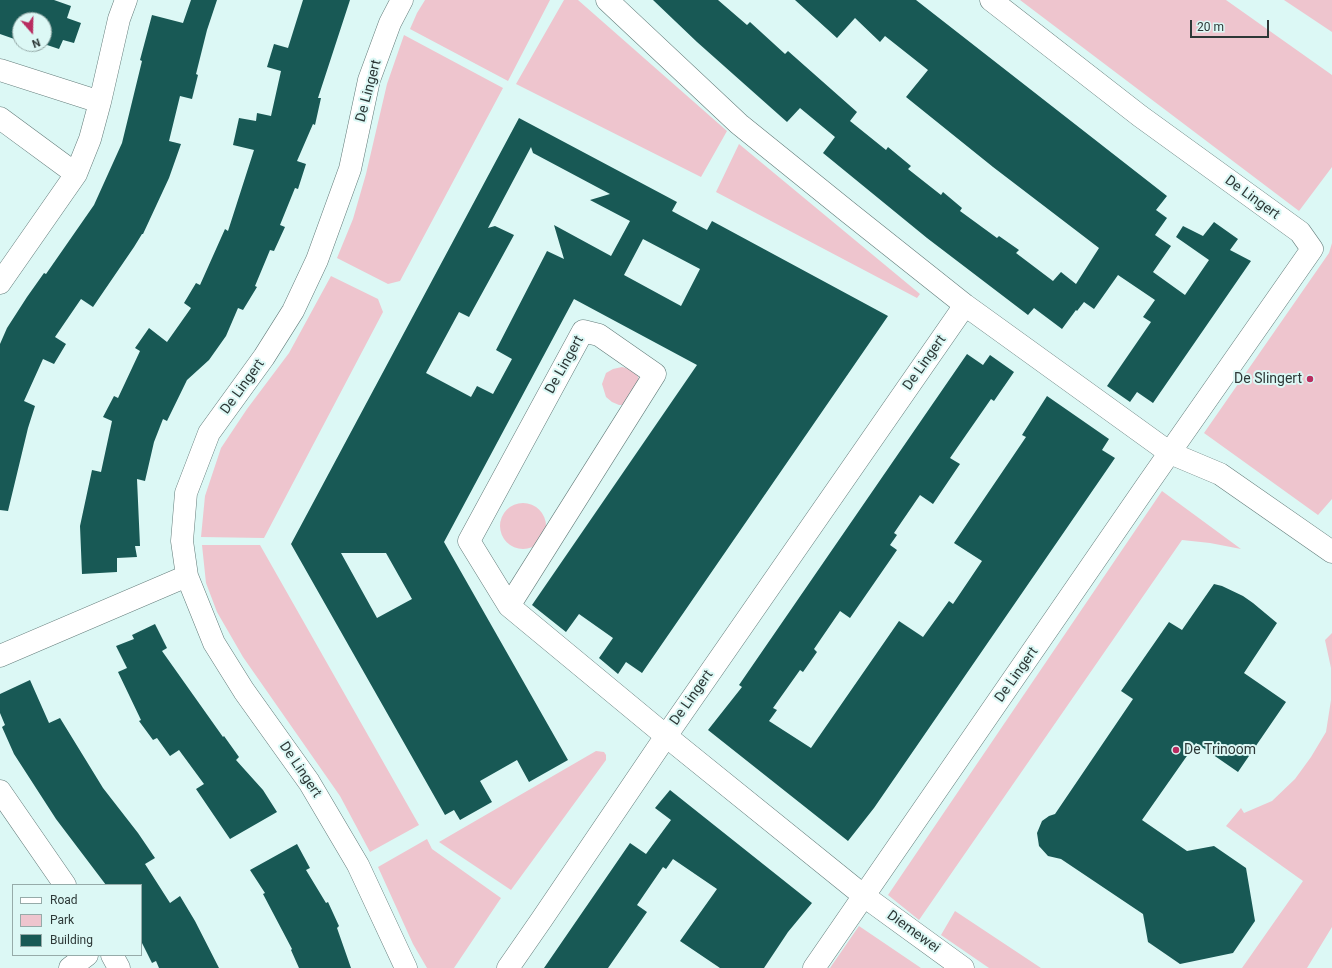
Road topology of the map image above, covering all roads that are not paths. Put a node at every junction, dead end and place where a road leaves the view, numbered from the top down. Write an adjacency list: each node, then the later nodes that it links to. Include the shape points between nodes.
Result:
1 (126, 0): 6 (street, via 119,19)
2 (402, 0): 13 (street, De Lingert, via 390,23 369,80 350,169 317,260 293,311 264,357 209,433 186,493 182,541)
3 (607, 0): 10 (street, via 739,124)
4 (991, 0): 11 (street, De Lingert, via 1140,116 1300,232 1312,249)
5 (0, 70): 6 (street)
6 (100, 102): 8 (street, via 90,139)
7 (0, 118): 8 (street)
8 (76, 174): 9 (street)
9 (0, 283)
10 (966, 305): 11 (street); 16 (street, De Lingert)
11 (1170, 453): 12 (street, via 1220,474); 19 (street, De Lingert)
12 (1332, 552)
13 (187, 576): 15 (street); 24 (street, De Lingert, via 214,643 309,782 351,852)
14 (509, 606): 14 (street, De Lingert, via 655,374 599,335 583,331 469,541); 16 (street, De Lingert)
15 (0, 656)
16 (666, 736): 19 (street, De Lingert); 25 (street, De Lingert)
17 (0, 791): 18 (street)
18 (64, 884)
19 (864, 896): 26 (street, De Lingert); 27 (street, Diemewei)
20 (86, 956): 22 (street)
21 (113, 956): 23 (street)
22 (70, 968)
23 (119, 968)
24 (406, 968)
25 (508, 968)
26 (814, 968)
27 (963, 968)

